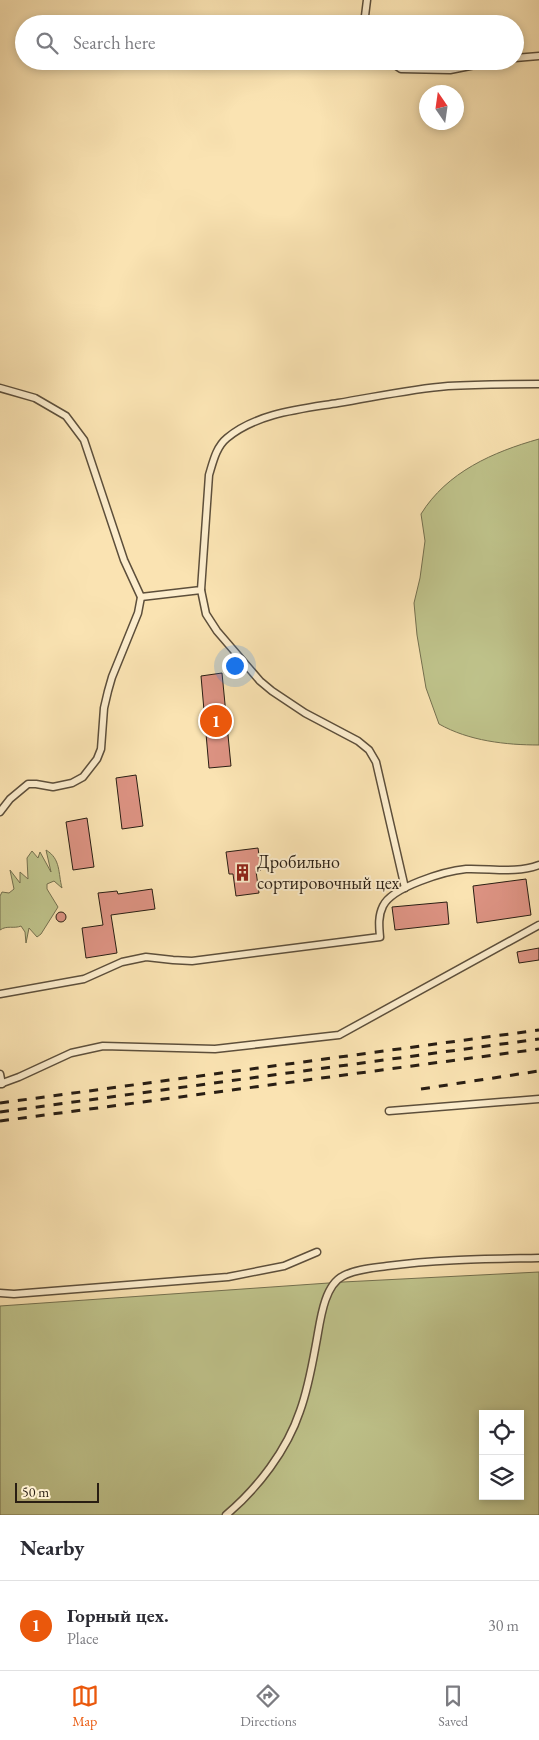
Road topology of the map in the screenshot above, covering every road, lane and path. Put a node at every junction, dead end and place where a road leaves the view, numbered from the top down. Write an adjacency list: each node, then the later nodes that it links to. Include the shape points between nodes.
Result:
1 (367, 0): 2 (lane)
2 (365, 15)
3 (539, 56): 4 (lane)
4 (524, 57)
5 (539, 384): 7 (lane, via 473,384 418,389 291,411 236,432 217,452 209,475)
6 (0, 388): 8 (lane, via 35,398 66,416 84,440 124,560)
7 (201, 590): 8 (lane); 11 (lane, via 206,614 217,631 260,681 305,713 369,750 376,762)
8 (141, 597): 9 (lane, via 108,691 97,759 83,777 72,783 53,787 28,784)
9 (0, 812)
10 (539, 866): 11 (lane, via 450,871)
11 (405, 888): 13 (lane, via 389,897 383,905 380,937 192,961 146,957 122,962 84,980)
12 (539, 926): 15 (lane, via 340,1035 215,1049 103,1046 71,1054)
13 (0, 994)
14 (0, 1074): 15 (lane)
15 (1, 1084)
16 (539, 1099): 17 (lane)
17 (389, 1111)
18 (317, 1252): 20 (lane, via 284,1266 228,1277)
19 (539, 1258): 21 (lane, via 418,1262 355,1271 336,1280 326,1298 307,1390 289,1436 269,1467)
20 (0, 1293)
21 (226, 1515)

